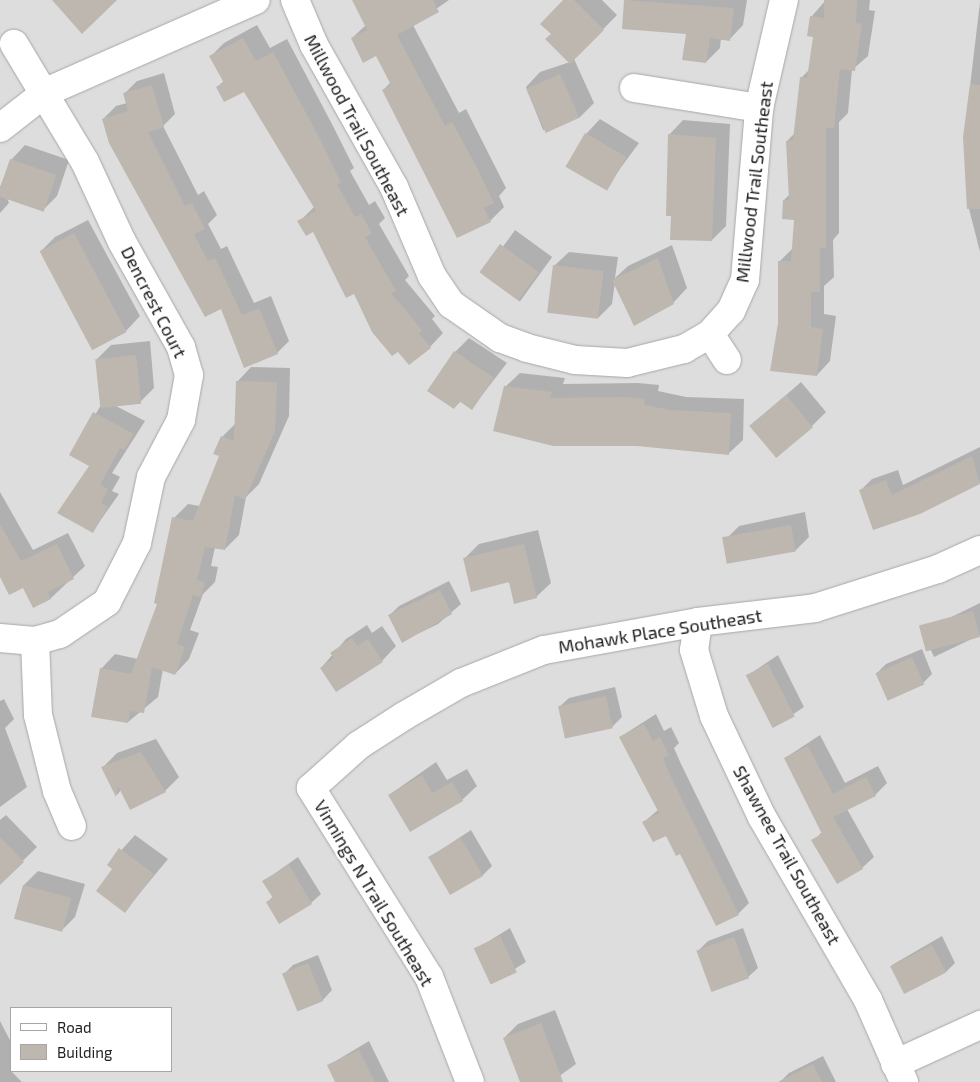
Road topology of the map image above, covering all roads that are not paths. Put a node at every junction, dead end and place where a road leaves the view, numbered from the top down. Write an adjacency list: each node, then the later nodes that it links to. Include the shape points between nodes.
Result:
1 (256, 0): 6 (street)
2 (294, 0): 9 (street, Millwood Trail Southeast, via 314,45 394,187 432,276 451,304 500,338 575,360 653,359)
3 (784, 0): 7 (street, Millwood Trail Southeast)
4 (14, 44): 6 (street, Dencrest Court)
5 (634, 88): 7 (street)
6 (46, 92): 8 (street); 14 (street, Dencrest Court, via 181,347 189,375 181,420 151,477 125,574 107,602 84,621)
7 (759, 108): 9 (street, Millwood Trail Southeast, via 745,280 730,311)
8 (0, 128)
9 (710, 334): 10 (street)
10 (727, 360)
11 (980, 550): 12 (street, Mohawk Place Southeast, via 938,568 814,608)
12 (698, 622): 15 (street, Mohawk Place Southeast, via 544,650 461,683 359,745); 18 (street, Shawnee Trail Southeast, via 694,650 714,716 762,817 868,1000)
13 (0, 638): 14 (street, Dencrest Court)
14 (35, 641): 16 (street, via 38,715 57,791)
15 (310, 788): 19 (street, Vinnings N Trail Southeast, via 429,977)
16 (72, 826)
17 (980, 1024): 18 (street)
18 (899, 1073)
19 (470, 1082)

